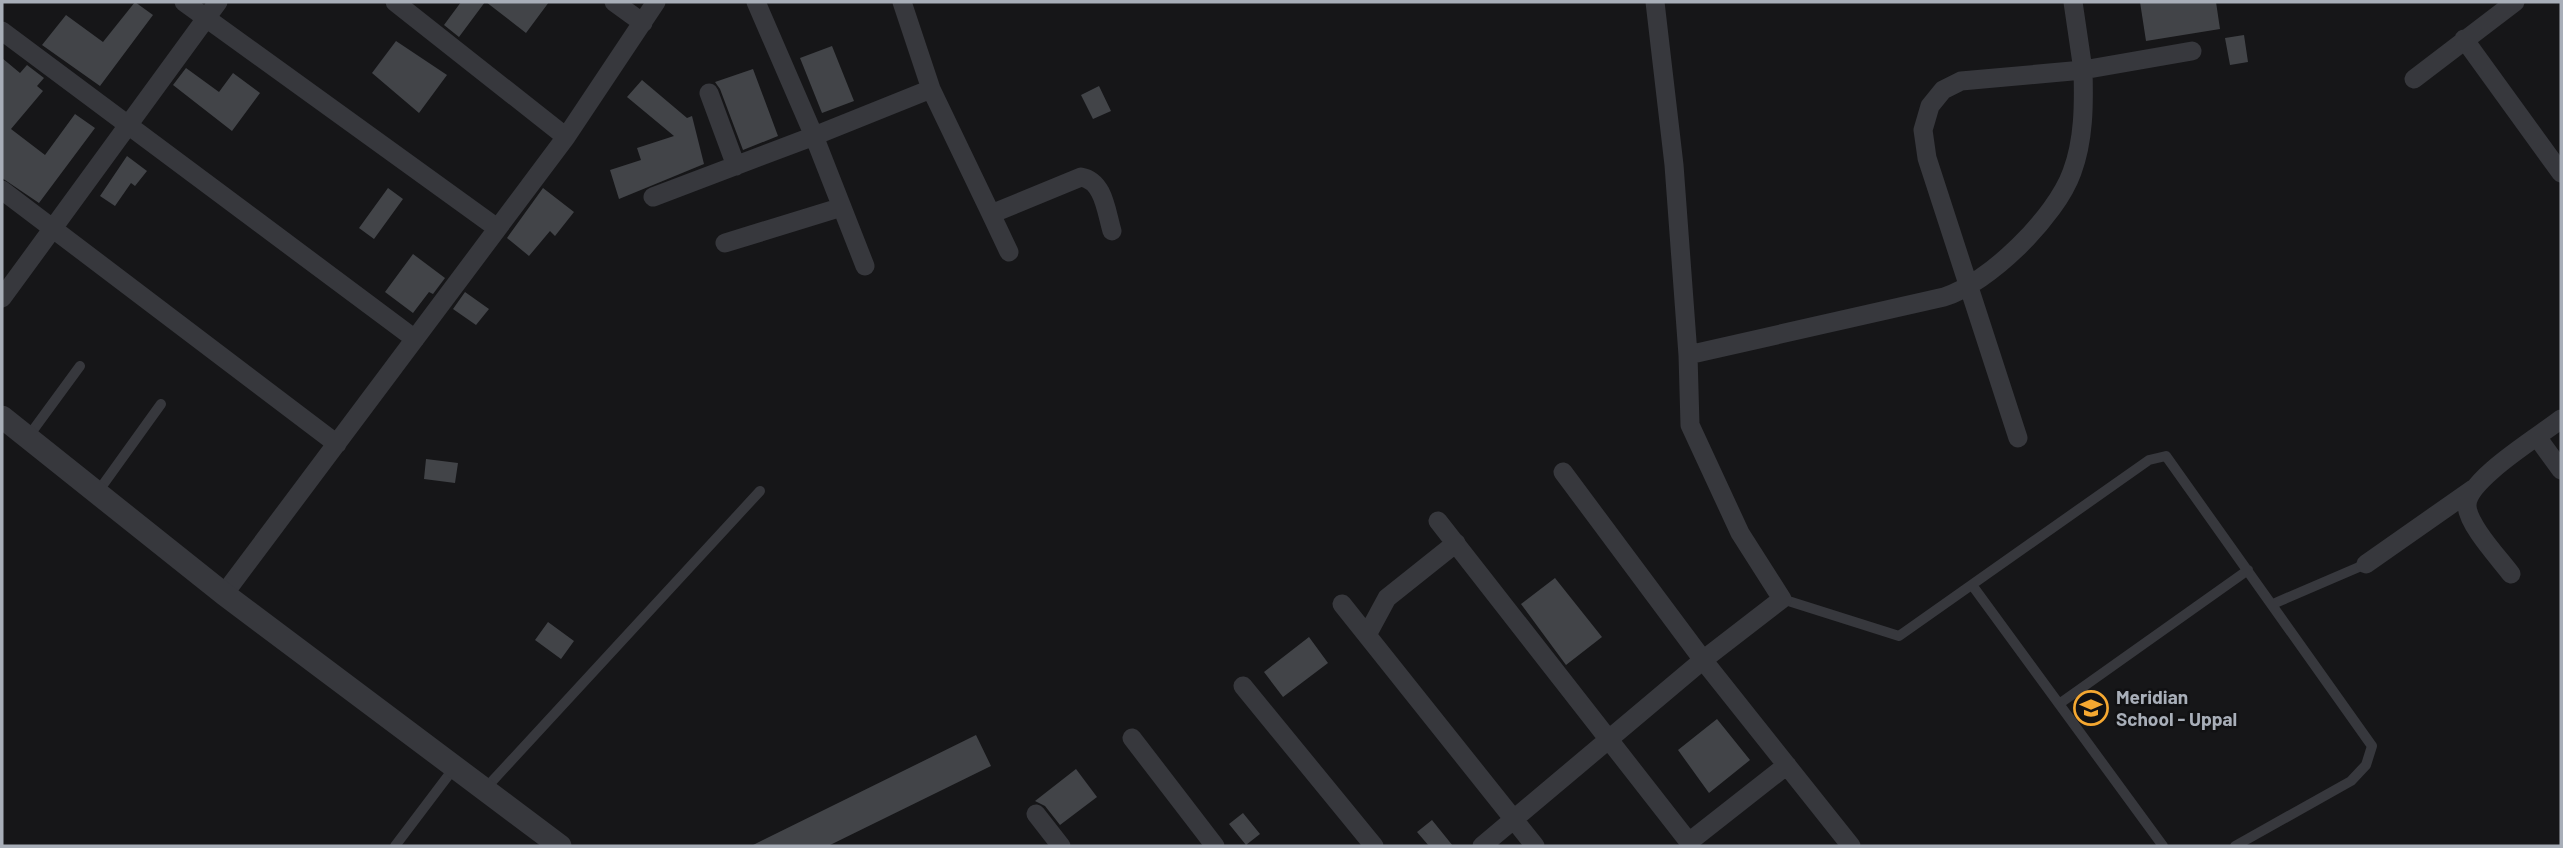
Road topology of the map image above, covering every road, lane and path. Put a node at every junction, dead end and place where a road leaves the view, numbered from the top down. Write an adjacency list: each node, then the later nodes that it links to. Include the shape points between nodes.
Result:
1 (184, 2): 12 (street)
2 (218, 2): 12 (street)
3 (395, 2): 23 (street)
4 (614, 2): 13 (street)
5 (656, 2): 13 (street)
6 (756, 2): 22 (street)
7 (902, 2): 19 (street)
8 (1655, 2): 39 (street, via 1674,165)
9 (2073, 2): 17 (street)
10 (2515, 2): 11 (street)
11 (2492, 8): 15 (street)
12 (205, 18): 21 (street); 30 (street)
13 (643, 23): 23 (street)
14 (2, 31): 21 (street)
15 (2464, 39): 18 (street); 25 (street)
16 (2192, 51): 17 (street)
17 (2083, 70): 36 (street, via 2084,106 2071,175 2046,214 2000,266); 36 (street, via 1961,81 1943,90 1930,106 1923,130 1927,158)
18 (2414, 79)
19 (931, 89): 22 (street); 29 (street)
20 (709, 93): 24 (street)
21 (131, 124): 31 (street); 38 (street)
22 (814, 136): 24 (street); 28 (street)
23 (566, 137): 30 (street)
24 (736, 166): 27 (street)
25 (2561, 173)
26 (2, 190): 31 (street)
27 (653, 197)
28 (842, 207): 33 (street); 35 (street)
29 (991, 214): 32 (street, via 1081,177 1098,185); 34 (street)
30 (497, 228): 38 (street)
31 (52, 229): 37 (street); 47 (street)
32 (1112, 231)
33 (725, 243)
34 (1009, 252)
35 (865, 266)
36 (1969, 288): 39 (street, via 1919,304); 46 (street)
37 (2, 298)
38 (415, 339): 47 (street)
39 (1688, 355): 60 (street, via 1690,425 1740,533)
40 (80, 366): 44 (lane)
41 (161, 404): 52 (lane)
42 (2, 417): 44 (street)
43 (2561, 419): 45 (street)
44 (28, 437): 52 (street)
45 (2537, 437): 48 (street); 50 (street)
46 (2018, 438)
47 (337, 444): 59 (street)
48 (2561, 470)
49 (1563, 472): 64 (street)
50 (2473, 489): 55 (street); 57 (street, via 2466,505 2472,522)
51 (760, 491): 71 (lane)
52 (97, 493): 59 (street)
53 (1438, 520): 54 (street)
54 (1456, 543): 63 (street, via 1387,598); 68 (street)
55 (2366, 564): 62 (lane)
56 (2248, 570): 58 (lane, via 2166,456 2157,456); 62 (lane); 66 (lane)
57 (2511, 574)
58 (1972, 584): 60 (lane, via 1899,636); 66 (lane)
59 (224, 594): 70 (street)
60 (1782, 599): 64 (street)
61 (1342, 604): 63 (street)
62 (2273, 604): 84 (lane, via 2372,746 2366,765 2351,781)
63 (1367, 635): 73 (street)
64 (1703, 660): 68 (street); 69 (street)
65 (1243, 686): 79 (street)
66 (2059, 704): 83 (lane)
67 (1132, 738): 78 (street)
68 (1607, 740): 73 (street); 74 (street)
69 (1787, 765): 74 (street); 82 (street)
70 (455, 768): 71 (street); 75 (lane)
71 (484, 789): 76 (street)
72 (1036, 814): 77 (street)
73 (1514, 819): 80 (street); 81 (street)
74 (1690, 844)
75 (395, 846)
76 (560, 846)
77 (1061, 846)
78 (1215, 846)
79 (1374, 846)
80 (1482, 846)
81 (1535, 846)
82 (1851, 846)
83 (2163, 846)
84 (2235, 846)

